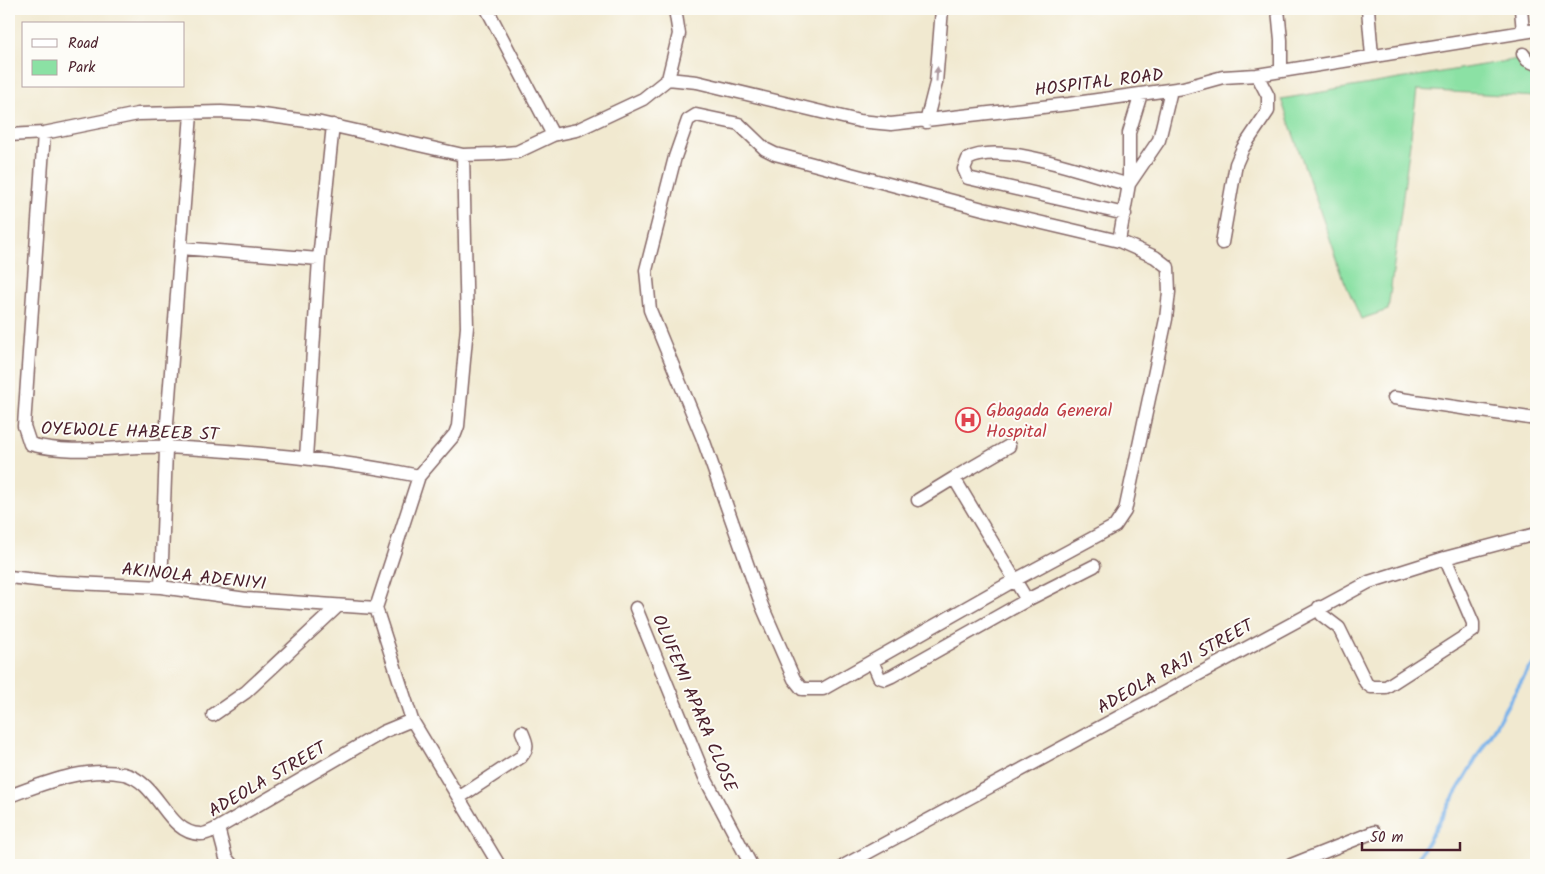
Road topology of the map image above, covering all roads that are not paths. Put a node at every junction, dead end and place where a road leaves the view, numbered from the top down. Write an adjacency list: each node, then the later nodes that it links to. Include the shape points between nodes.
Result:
1 (487, 9): 21 (street)
2 (675, 9): 13 (street, via 679,34)
3 (942, 9): 17 (street, one-way to 3, via 936,84)
4 (1278, 9): 11 (street)
5 (1368, 9): 9 (street)
6 (1522, 9): 7 (street)
7 (1530, 31): 9 (street, HOSPITAL ROAD)
8 (1523, 54): 10 (street)
9 (1372, 56): 11 (street, HOSPITAL ROAD)
10 (1536, 64)
11 (1281, 71): 12 (street, HOSPITAL ROAD)
12 (1257, 75): 14 (street, HOSPITAL ROAD, via 1223,77); 26 (street, via 1268,96 1268,112 1236,164)
13 (668, 79): 17 (street, HOSPITAL ROAD, via 697,82 859,121 891,124); 21 (street, via 634,102 578,130)
14 (1171, 90): 15 (street, HOSPITAL ROAD); 23 (street, via 1159,140)
15 (1141, 94): 17 (street, HOSPITAL ROAD); 23 (street, via 1129,133)
16 (191, 114): 18 (street, via 256,114); 19 (street, via 138,114); 27 (street)
17 (926, 122)
18 (333, 125): 22 (street); 28 (street)
19 (44, 133): 20 (street); 32 (street, OYEWOLE HABEEB ST, via 24,426 30,444 56,448)
20 (9, 135)
21 (553, 135): 22 (street, via 517,152)
22 (463, 155): 34 (street, via 467,327 458,426 455,434)
23 (1129, 185): 24 (street); 24 (street, via 1028,156 977,155 968,159 964,169 968,178)
24 (1125, 214): 25 (street)
25 (1118, 242): 41 (street, via 1156,257 1168,267 1169,292 1125,512 1115,526); 48 (street, via 775,154 765,149 739,124 696,115 688,120 675,157 646,270 650,310 703,439 762,606 794,679 802,689 823,690)
26 (1222, 243)
27 (181, 248): 28 (street); 32 (street)
28 (319, 259): 33 (street)
29 (1394, 398): 30 (street)
30 (1536, 419)
31 (1009, 446): 35 (street)
32 (166, 447): 33 (street, OYEWOLE HABEEB ST); 42 (street)
33 (306, 458): 34 (street, OYEWOLE HABEEB ST)
34 (419, 476): 46 (street)
35 (954, 478): 36 (street); 41 (street)
36 (918, 500)
37 (1536, 534): 38 (street, ADEOLA RAJI STREET)
38 (1445, 558): 45 (street, ADEOLA RAJI STREET, via 1369,582); 45 (street, via 1473,623 1473,631 1386,687 1372,687 1366,683 1339,628 1322,615)
39 (1094, 566): 43 (street)
40 (9, 577): 42 (street, AKINOLA ADENIYI)
41 (1015, 580): 43 (street); 48 (street)
42 (161, 587): 44 (street, AKINOLA ADENIYI, via 246,599)
43 (1027, 600): 48 (street, via 885,679 879,677)
44 (338, 606): 46 (street, AKINOLA ADENIYI); 49 (street, via 246,692)
45 (1319, 607): 59 (street, ADEOLA RAJI STREET)
46 (376, 608): 50 (street)
47 (636, 608): 58 (street, OLUFEMI APARA CLOSE, via 706,780)
48 (872, 661)
49 (213, 715)
50 (412, 720): 53 (street); 54 (street, ADEOLA STREET, via 383,732)
51 (522, 732): 53 (street, via 528,744 521,757)
52 (9, 796): 54 (street, ADEOLA STREET, via 78,774 125,774 144,782 180,827 201,834)
53 (460, 797): 57 (street)
54 (218, 828): 56 (street)
55 (1374, 832): 60 (street)
56 (226, 863)
57 (499, 865)
58 (751, 865)
59 (845, 865)
60 (1291, 865)

